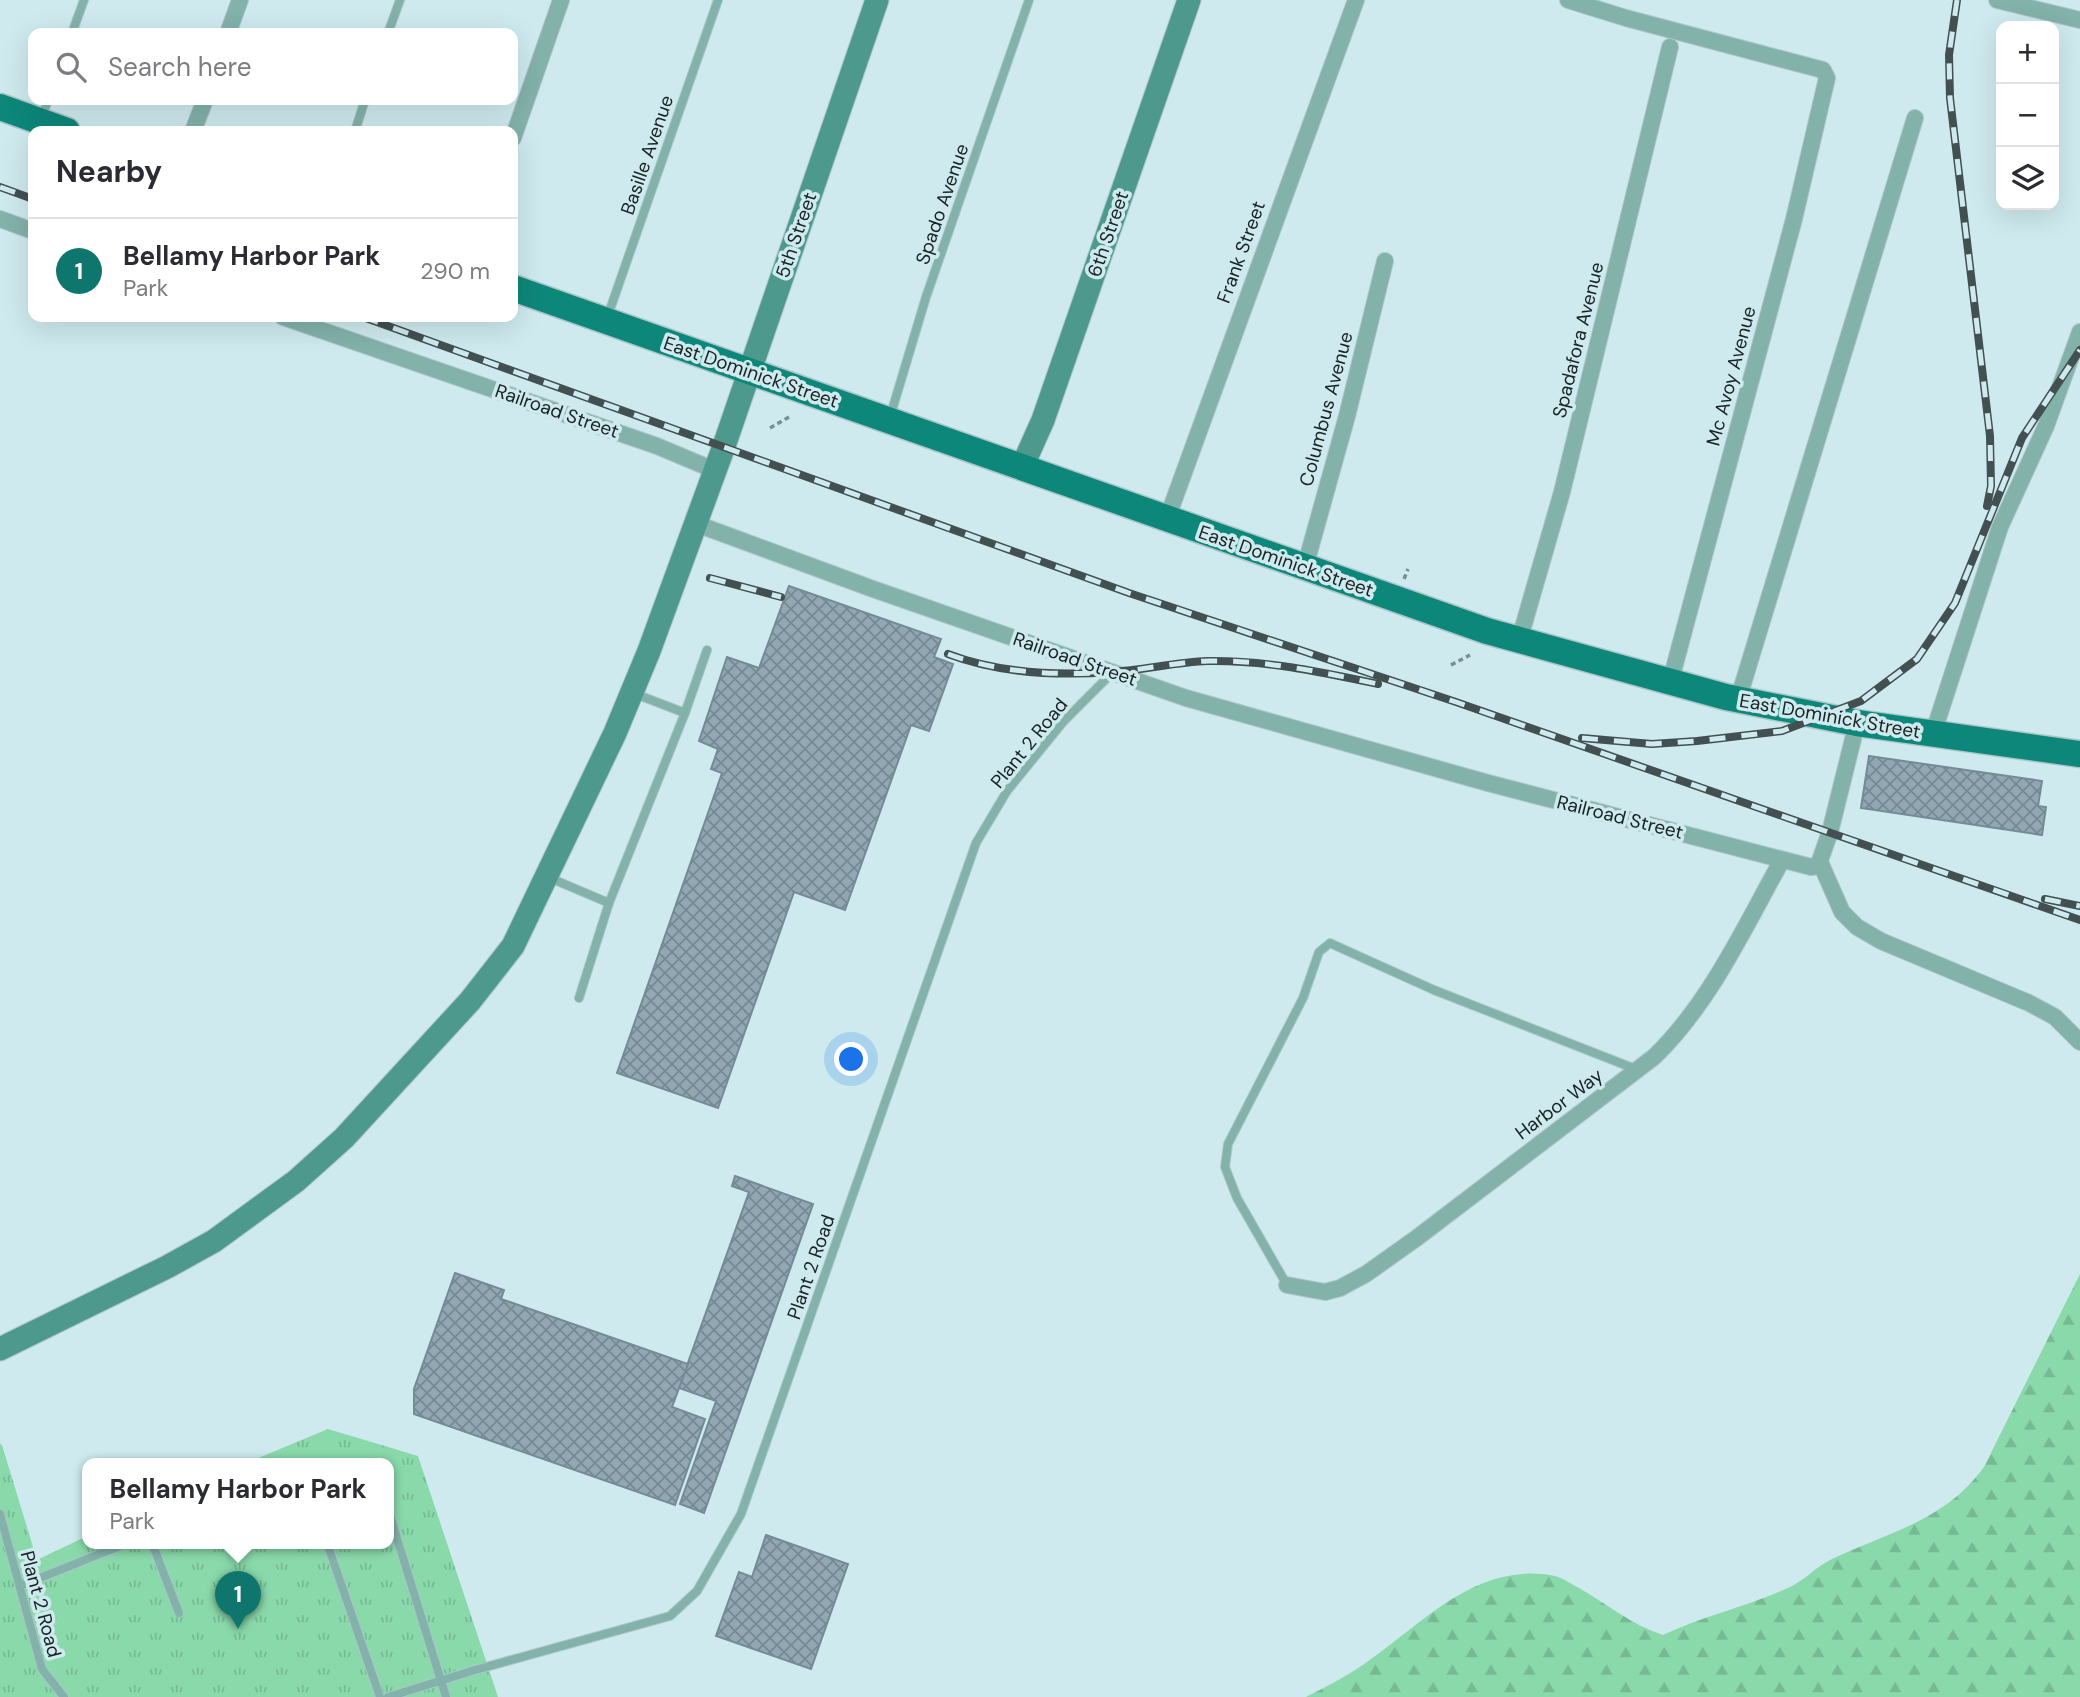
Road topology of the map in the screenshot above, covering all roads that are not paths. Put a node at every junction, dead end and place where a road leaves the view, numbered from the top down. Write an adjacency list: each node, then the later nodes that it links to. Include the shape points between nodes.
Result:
1 (84, 0): 13 (lane)
2 (240, 0): 14 (street)
3 (400, 0): 15 (lane)
4 (561, 0): 25 (street)
5 (718, 0): 30 (lane, Basille Avenue)
6 (877, 0): 33 (street, 5th Street)
7 (1029, 0): 34 (lane, Spado Avenue, via 926,297)
8 (1189, 0): 35 (street, 6th Street, via 1043,420)
9 (1356, 0): 37 (street, Frank Street)
10 (1568, 0): 43 (street, Mc Avoy Avenue, via 1823,71 1827,78)
11 (1997, 0): 12 (street)
12 (2080, 20)
13 (74, 28)
14 (230, 28)
15 (390, 28)
16 (1670, 47): 40 (street, Spadafora Avenue, via 1562,492)
17 (203, 105): 23 (street)
18 (363, 105): 24 (lane)
19 (0, 107): 20 (main road)
20 (44, 111): 22 (main road)
21 (1915, 118): 45 (street)
22 (61, 126)
23 (196, 126)
24 (357, 126)
25 (517, 126)
26 (0, 219): 27 (street)
27 (28, 229)
28 (1385, 261): 39 (street, Columbus Avenue)
29 (518, 290): 30 (main road, East Dominick Street)
30 (606, 321): 33 (main road, East Dominick Street)
31 (297, 322): 36 (street, Railroad Street, via 657,446)
32 (2080, 332): 48 (street, via 2046,426 2000,527)
33 (749, 371): 34 (main road, East Dominick Street); 36 (street, 5th Street)
34 (890, 420): 35 (main road, East Dominick Street)
35 (1022, 467): 37 (main road, East Dominick Street)
36 (714, 470): 38 (street)
37 (1167, 519): 39 (main road, East Dominick Street)
38 (695, 523): 42 (street, Railroad Street); 44 (street)
39 (1305, 567): 40 (main road, East Dominick Street)
40 (1519, 641): 43 (main road, East Dominick Street)
41 (707, 650): 46 (lane)
42 (1113, 672): 50 (street, Railroad Street, via 1225,709 1488,783); 66 (lane, Plant 2 Road, via 1063,722 1007,791 976,843 741,1514 697,1591 670,1616)
43 (1670, 683): 45 (main road, East Dominick Street)
44 (632, 693): 46 (lane); 52 (street)
45 (1738, 700): 47 (main road, East Dominick Street)
46 (685, 713): 53 (lane)
47 (1857, 723): 48 (main road, East Dominick Street); 51 (street)
48 (1933, 734): 49 (main road, East Dominick Street)
49 (2080, 754)
50 (1782, 860): 51 (street, Railroad Street, via 1811,867); 56 (street, Harbor Way, via 1680,1033)
51 (1820, 862): 55 (street, via 1842,912 1857,927 2029,1003 2055,1017)
52 (547, 877): 53 (lane); 58 (street, via 513,946 470,1001 344,1138 296,1181 214,1241 167,1268)
53 (609, 903): 54 (lane)
54 (579, 998)
55 (2080, 1042)
56 (1638, 1070): 57 (street, Harbor Way, via 1366,1275 1325,1292); 57 (lane, via 1434,990 1330,943 1324,946 1303,998 1228,1144 1225,1167 1237,1198)
57 (1287, 1285)
58 (0, 1349)
59 (0, 1514): 64 (lane, Plant 2 Road)
60 (394, 1529): 66 (lane)
61 (112, 1549): 64 (lane)
62 (154, 1549): 65 (lane)
63 (329, 1549): 68 (lane)
64 (19, 1586): 67 (lane, Plant 2 Road, via 42,1669)
65 (179, 1613)
66 (440, 1681): 69 (lane, Plant 2 Road); 70 (lane)
67 (64, 1697)
68 (380, 1697)
69 (388, 1697)
70 (446, 1697)

